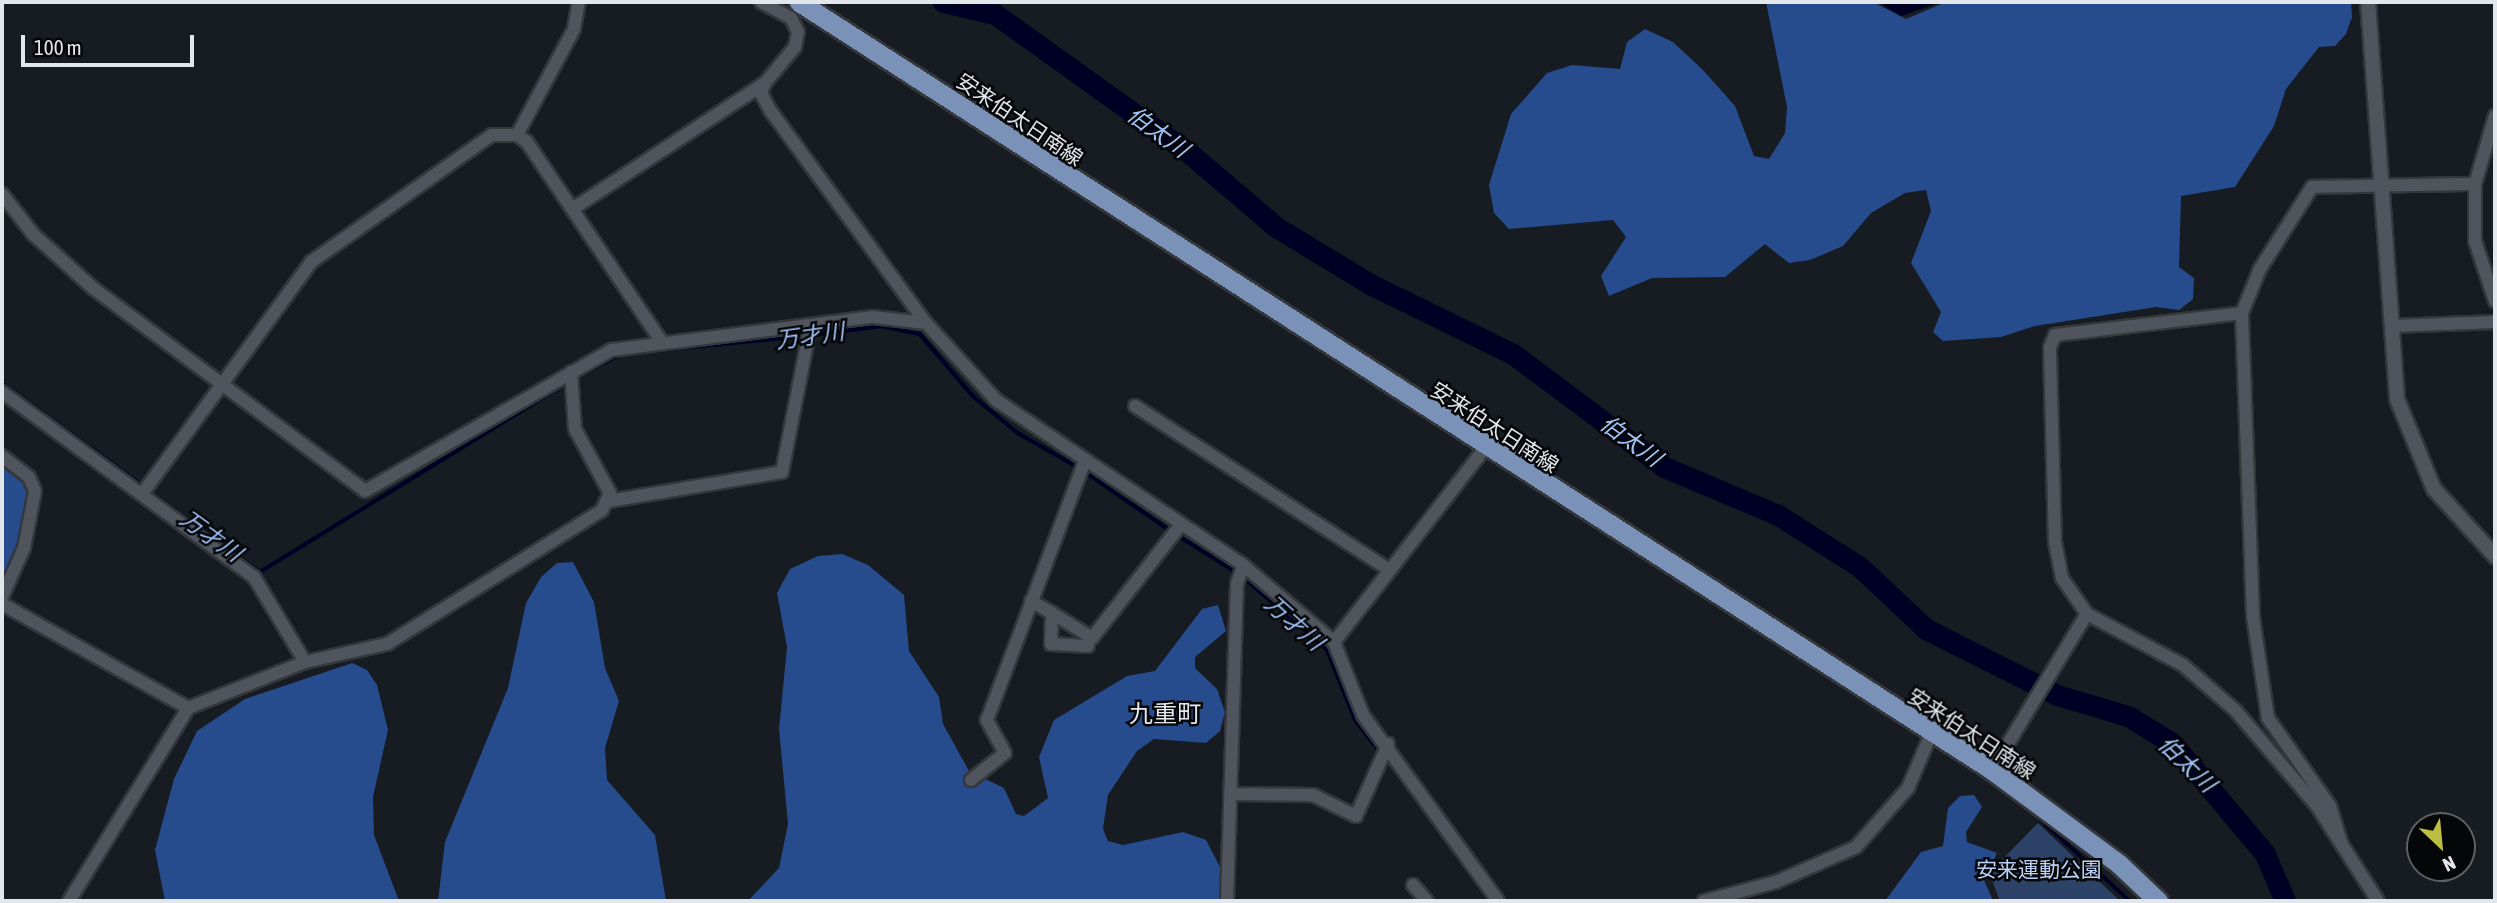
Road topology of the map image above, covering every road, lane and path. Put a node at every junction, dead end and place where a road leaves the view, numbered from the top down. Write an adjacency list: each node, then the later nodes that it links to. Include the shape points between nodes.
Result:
1 (579, 2): 7 (street, via 574,29)
2 (761, 2): 5 (street, via 791,18 798,32 795,47)
3 (799, 2): 23 (main road, 安来伯太日南線)
4 (2368, 2): 9 (street)
5 (765, 83): 11 (street); 15 (street, via 761,93 770,110)
6 (2495, 116): 8 (street)
7 (517, 135): 11 (street); 20 (street, via 482,139 311,262)
8 (2476, 184): 9 (street); 12 (street, via 2476,242)
9 (2383, 189): 13 (street, via 2312,187 2260,269); 16 (street)
10 (2, 194): 20 (street, via 33,234 93,288)
11 (574, 208): 18 (street)
12 (2495, 301)
13 (2242, 313): 36 (street, via 2055,335 2050,347 2055,542 2062,578); 46 (street, via 2253,615 2268,718 2330,806)
14 (2495, 322): 16 (street)
15 (926, 323): 17 (street, via 873,317); 25 (street, via 996,400)
16 (2391, 326): 29 (street, via 2397,399 2416,455 2452,514)
17 (811, 333): 18 (street); 27 (street, via 782,472)
18 (662, 342): 19 (street, via 611,350)
19 (571, 379): 20 (street, via 365,491); 27 (street, via 576,429)
20 (221, 384): 26 (street)
21 (2, 393): 26 (street)
22 (1135, 406): 30 (street)
23 (1486, 447): 30 (street); 41 (main road, 安来伯太日南線)
24 (2, 456): 32 (street, via 29,477 35,491 23,548)
25 (1083, 467): 28 (street); 33 (street)
26 (145, 490): 39 (street, via 254,577)
27 (610, 501): 39 (street, via 573,533 387,644)
28 (1176, 532): 31 (street); 35 (street, via 1092,638)
29 (2495, 556)
30 (1388, 569): 37 (street)
31 (1240, 571): 37 (street); 45 (street)
32 (2, 597)
33 (1031, 601): 35 (street); 44 (street, via 987,720 1005,753)
34 (2, 604): 40 (street)
35 (1052, 612): 38 (street, via 1051,644)
36 (2084, 618): 43 (street); 46 (street, via 2183,665 2235,710)
37 (1334, 642): 42 (street)
38 (1088, 646)
39 (305, 662): 40 (street)
40 (188, 708): 49 (street)
41 (1931, 734): 43 (main road, 安来伯太日南線); 52 (street, via 1908,788 1856,847 1776,882)
42 (1383, 751): 45 (street, via 1356,816 1313,795); 48 (street)
43 (1997, 763): 53 (main road, 安来伯太日南線)
44 (971, 780)
45 (1230, 794): 50 (street)
46 (2342, 845): 54 (street)
47 (1413, 885): 51 (street)
48 (1492, 899)
49 (69, 901)
50 (1227, 901)
51 (1427, 901)
52 (1704, 901)
53 (2158, 901)
54 (2378, 901)

